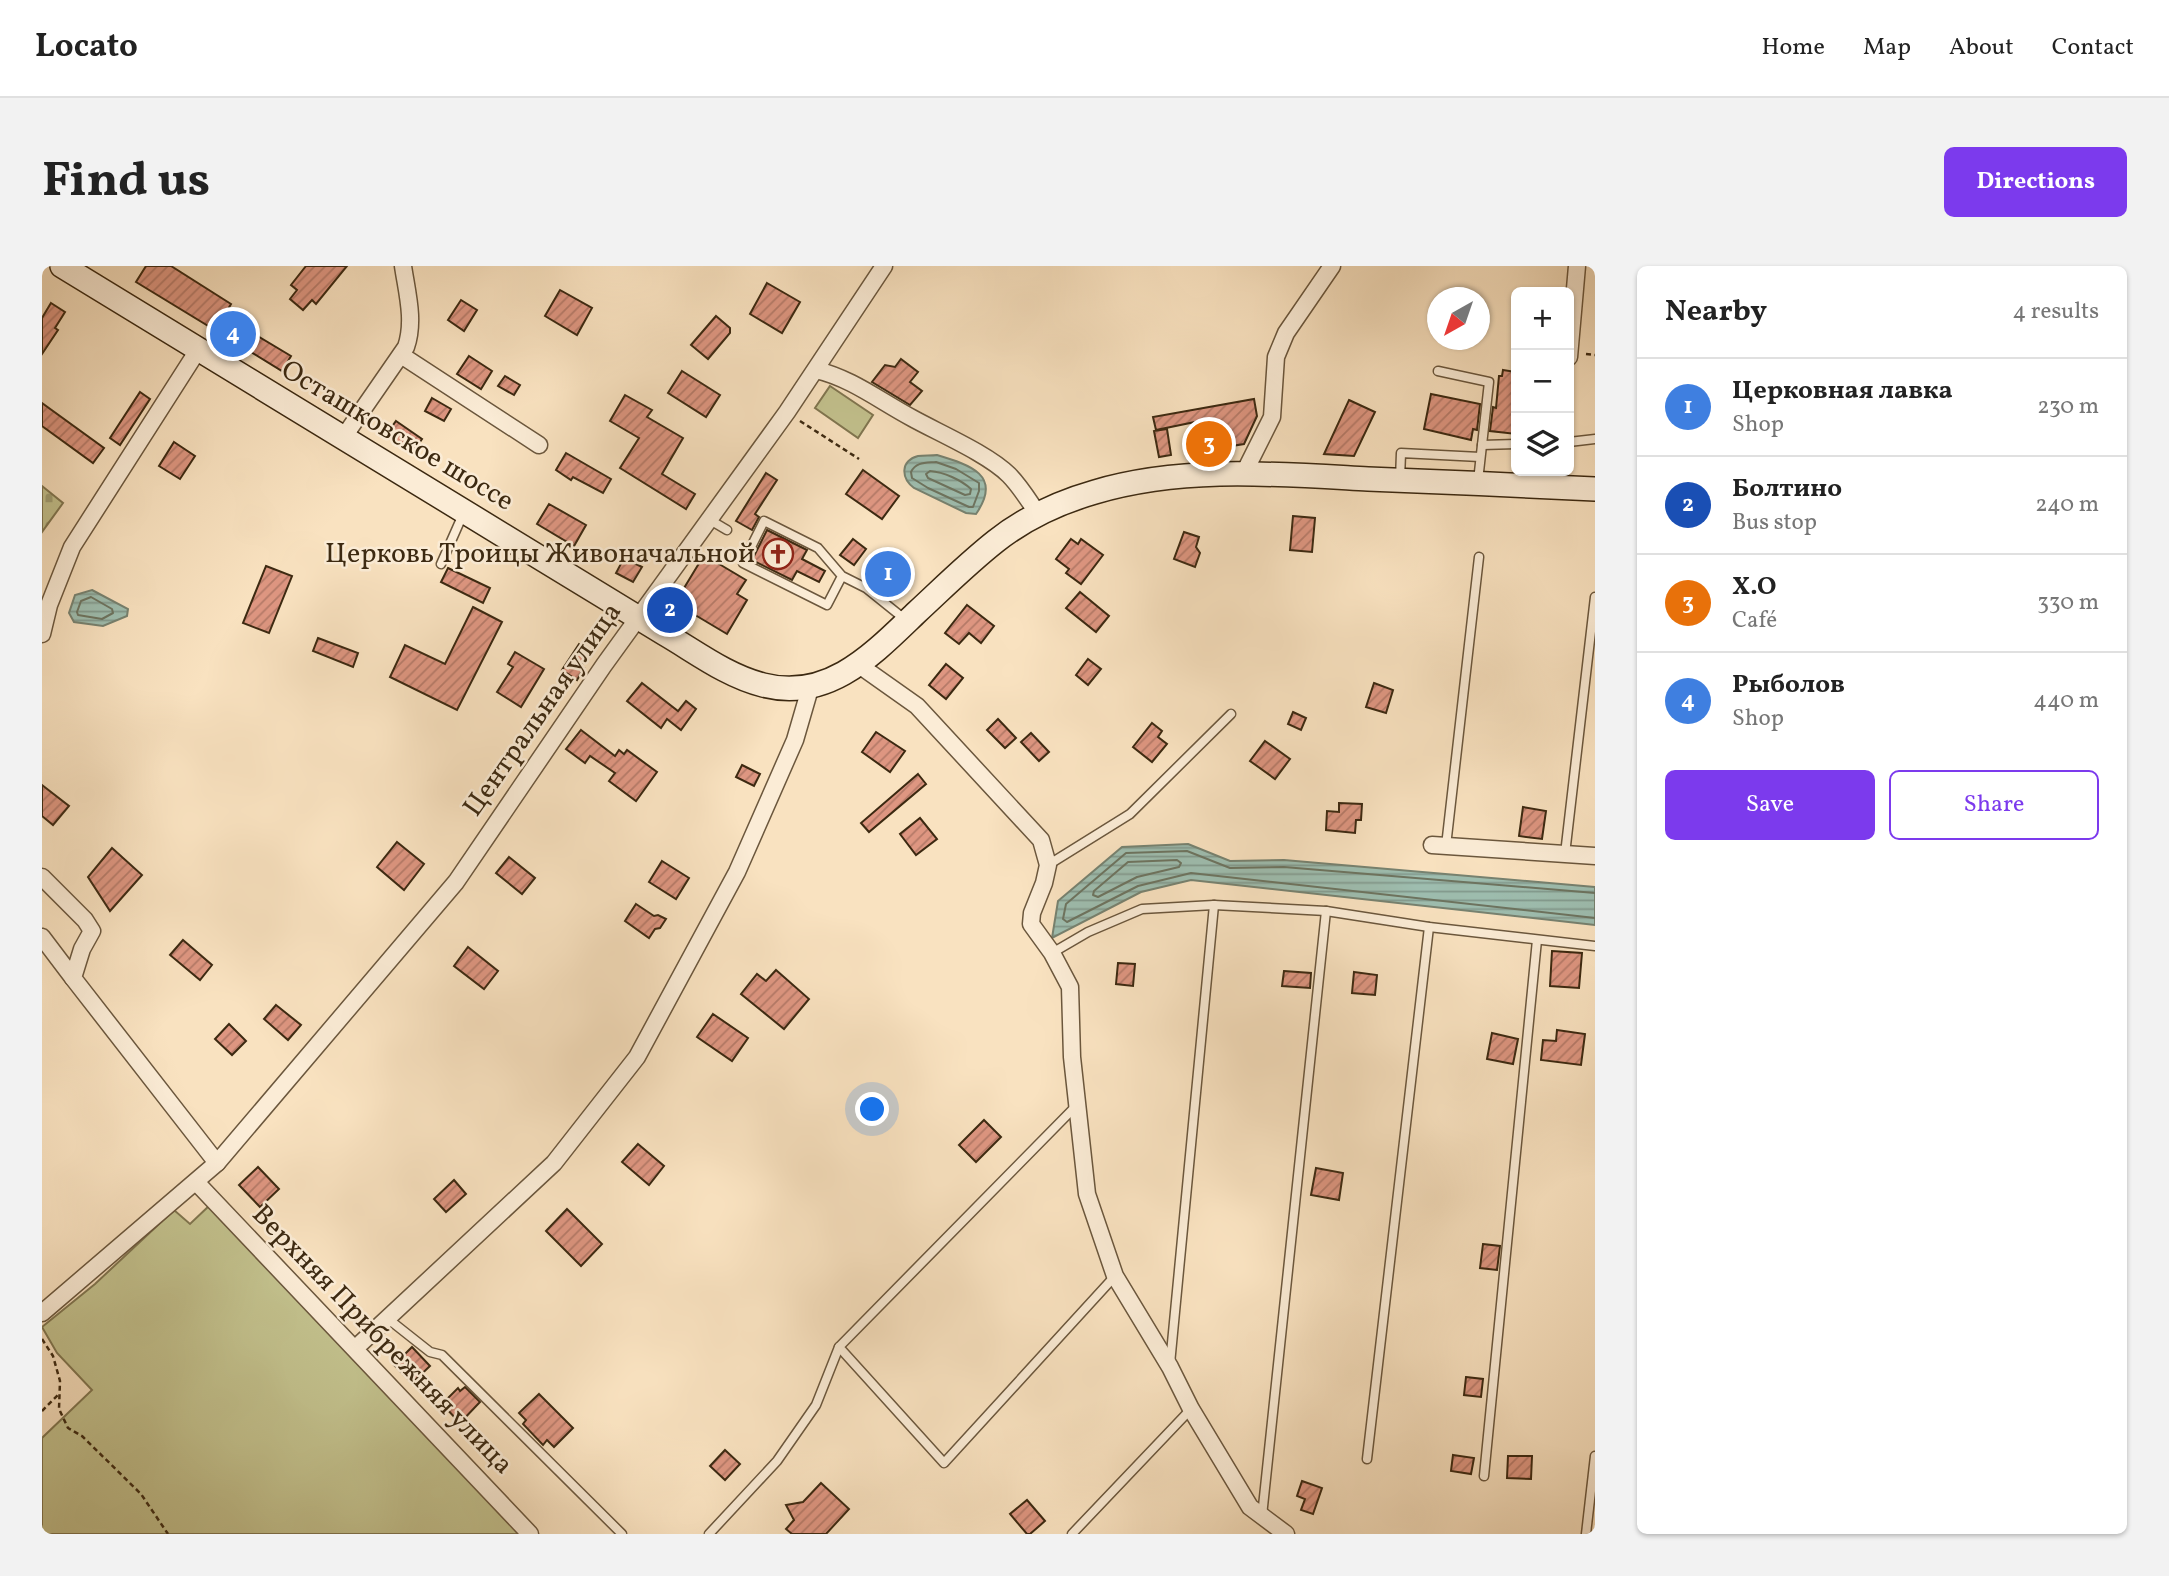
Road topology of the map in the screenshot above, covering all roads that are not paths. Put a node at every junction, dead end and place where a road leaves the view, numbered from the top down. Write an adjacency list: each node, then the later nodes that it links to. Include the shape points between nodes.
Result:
1 (62, 266): 6 (main road, Осташковское шоссе)
2 (403, 266): 8 (street, via 411,334)
3 (884, 266): 9 (street, Центральная улица)
4 (1332, 266): 18 (street, via 1286,333 1276,357 1272,417)
5 (1577, 266): 7 (street)
6 (198, 350): 11 (main road, Осташковское шоссе); 31 (street, via 169,384 72,547)
7 (1570, 350)
8 (401, 355): 11 (street); 15 (street)
9 (816, 370): 24 (street, via 854,384 976,453 1008,474); 25 (street, Центральная улица)
10 (1438, 371): 16 (lane, via 1489,382)
11 (343, 438): 23 (main road, Осташковское шоссе)
12 (1595, 439): 13 (lane)
13 (1574, 441)
14 (1511, 444): 16 (lane)
15 (539, 445)
16 (1482, 445): 17 (lane)
17 (1480, 457): 20 (lane, via 1401,453); 21 (lane)
18 (1244, 473): 20 (main road, Осташковское шоссе); 24 (main road, Осташковское шоссе, via 1161,478 1094,492)
19 (1558, 479): 21 (main road, Осташковское шоссе); 22 (main road, Осташковское шоссе)
20 (1400, 480): 21 (main road, Осташковское шоссе)
21 (1478, 484)
22 (1595, 489)
23 (465, 512): 28 (lane); 32 (main road, Осташковское шоссе)
24 (1038, 514): 33 (main road, Осташковское шоссе, via 998,539)
25 (710, 520): 26 (lane); 32 (street, Центральная улица)
26 (727, 530)
27 (1479, 557): 38 (lane)
28 (441, 564)
29 (842, 576): 29 (lane, via 827,605 743,563 764,521 818,548); 33 (lane, via 866,588)
30 (1595, 597): 39 (lane)
31 (46, 605): 34 (street)
32 (639, 618): 36 (main road, Осташковское шоссе, via 745,679 786,688); 52 (street, Центральная улица, via 456,882)
33 (907, 621): 35 (main road, Осташковское шоссе)
34 (42, 634)
35 (859, 665): 36 (main road, Осташковское шоссе); 41 (street, via 917,706 935,725 1041,840)
36 (811, 685): 56 (street, via 795,740 737,872 636,1057 554,1163)
37 (1231, 714): 41 (lane, via 1130,814)
38 (1439, 845): 39 (street)
39 (1565, 854): 40 (street)
40 (1595, 856)
41 (1048, 866): 49 (street, via 1031,924)
42 (42, 877): 50 (street, via 92,931)
43 (1214, 905): 44 (lane); 49 (lane, via 1142,909); 59 (lane)
44 (1326, 911): 45 (lane); 64 (lane)
45 (1429, 927): 47 (lane); 62 (lane)
46 (42, 937): 50 (street)
47 (1537, 940): 48 (lane); 63 (lane)
48 (1595, 946)
49 (1052, 953): 51 (street, via 1070,987)
50 (73, 978): 52 (street)
51 (1079, 1103): 54 (street, via 1087,1194); 58 (lane)
52 (217, 1163): 53 (street, Центральная улица)
53 (196, 1182): 55 (street, Центральная улица); 65 (street, Верхняя Прибрежняя улица)
54 (1115, 1276): 58 (lane, via 944,1463); 59 (street)
55 (42, 1313)
56 (387, 1318): 57 (street); 66 (lane, via 430,1352 442,1355)
57 (361, 1343)
58 (839, 1347): 67 (lane, via 816,1405 785,1450)
59 (1170, 1367): 60 (street)
60 (1191, 1409): 64 (street, via 1250,1507); 68 (lane)
61 (1595, 1457): 70 (lane)
62 (1367, 1460)
63 (1484, 1476)
64 (1262, 1516): 69 (street)
65 (530, 1534)
66 (622, 1534)
67 (709, 1534)
68 (1072, 1534)
69 (1284, 1534)
70 (1586, 1534)

